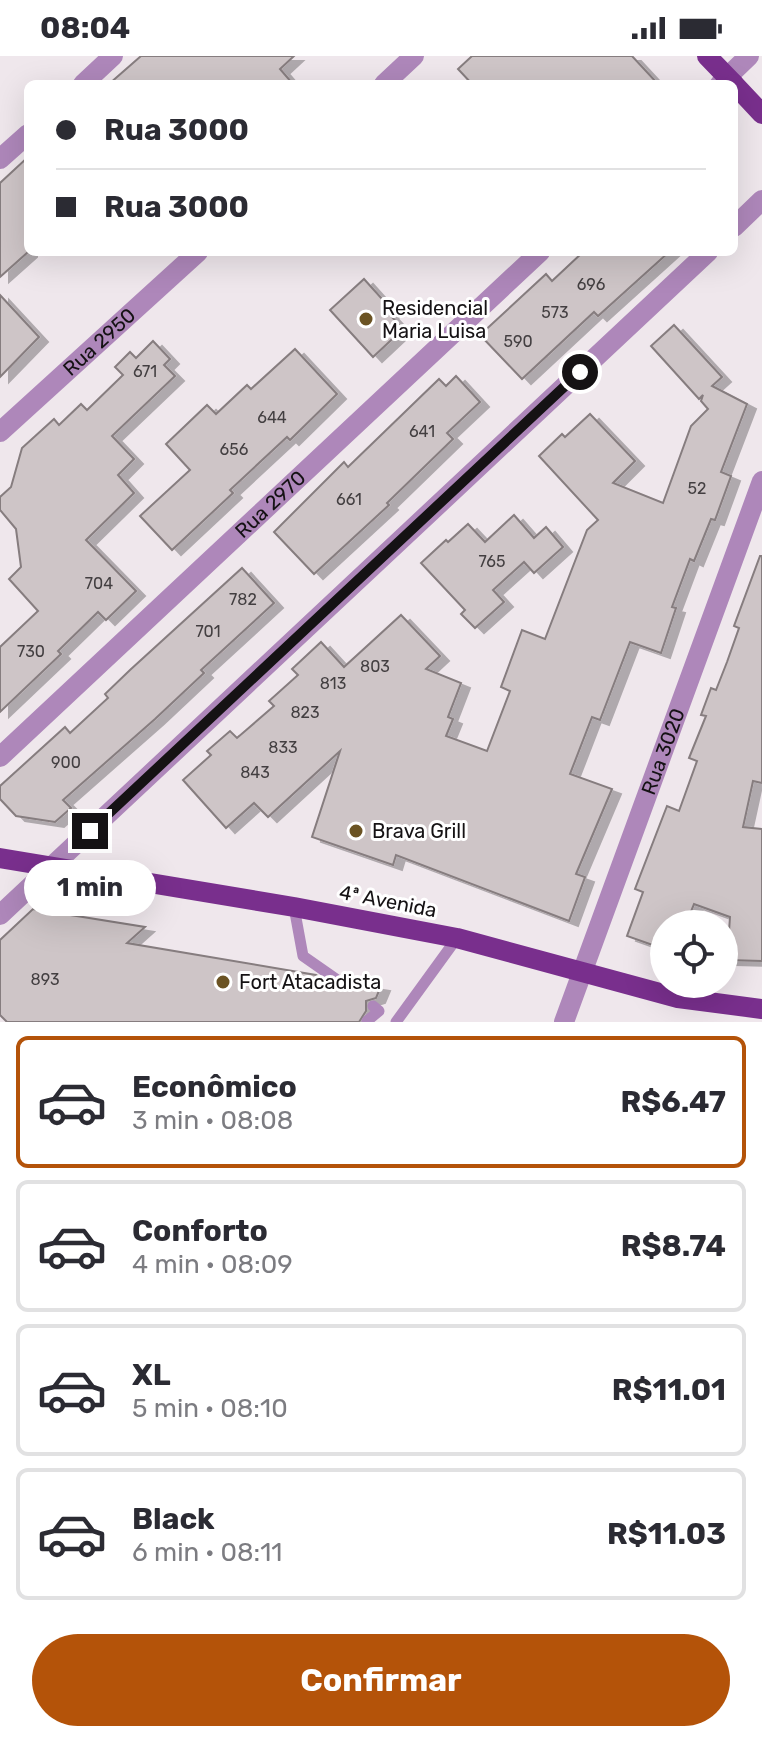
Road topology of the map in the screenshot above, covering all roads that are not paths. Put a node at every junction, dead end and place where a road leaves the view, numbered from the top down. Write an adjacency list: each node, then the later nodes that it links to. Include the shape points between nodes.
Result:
1 (113, 56): 5 (street)
2 (414, 56): 6 (street)
3 (707, 56): 7 (main road)
4 (749, 56): 8 (street)
5 (87, 80)
6 (388, 80)
7 (727, 80)
8 (731, 80)
9 (738, 91): 10 (main road)
10 (762, 114)
11 (24, 138): 12 (street)
12 (0, 159)
13 (762, 200): 14 (street)
14 (738, 223)
15 (194, 256): 18 (street, Rua 2950)
16 (536, 256): 20 (street, Rua 2970)
17 (704, 256): 22 (street)
18 (0, 432)
19 (762, 481): 26 (street, Rua 3020)
20 (0, 757)
21 (0, 858): 22 (main road, 4ª Avenida)
22 (51, 867): 23 (main road, 4ª Avenida); 24 (street)
23 (294, 907): 25 (main road, 4ª Avenida); 27 (lane, via 303,956)
24 (0, 915)
25 (457, 938): 26 (main road, 4ª Avenida); 31 (lane)
26 (583, 972): 29 (main road, 4ª Avenida, via 678,998); 32 (street, Rua 3020)
27 (336, 979)
28 (373, 1006): 30 (lane, via 379,1011)
29 (762, 1009)
30 (367, 1021)
31 (396, 1022)
32 (564, 1022)

